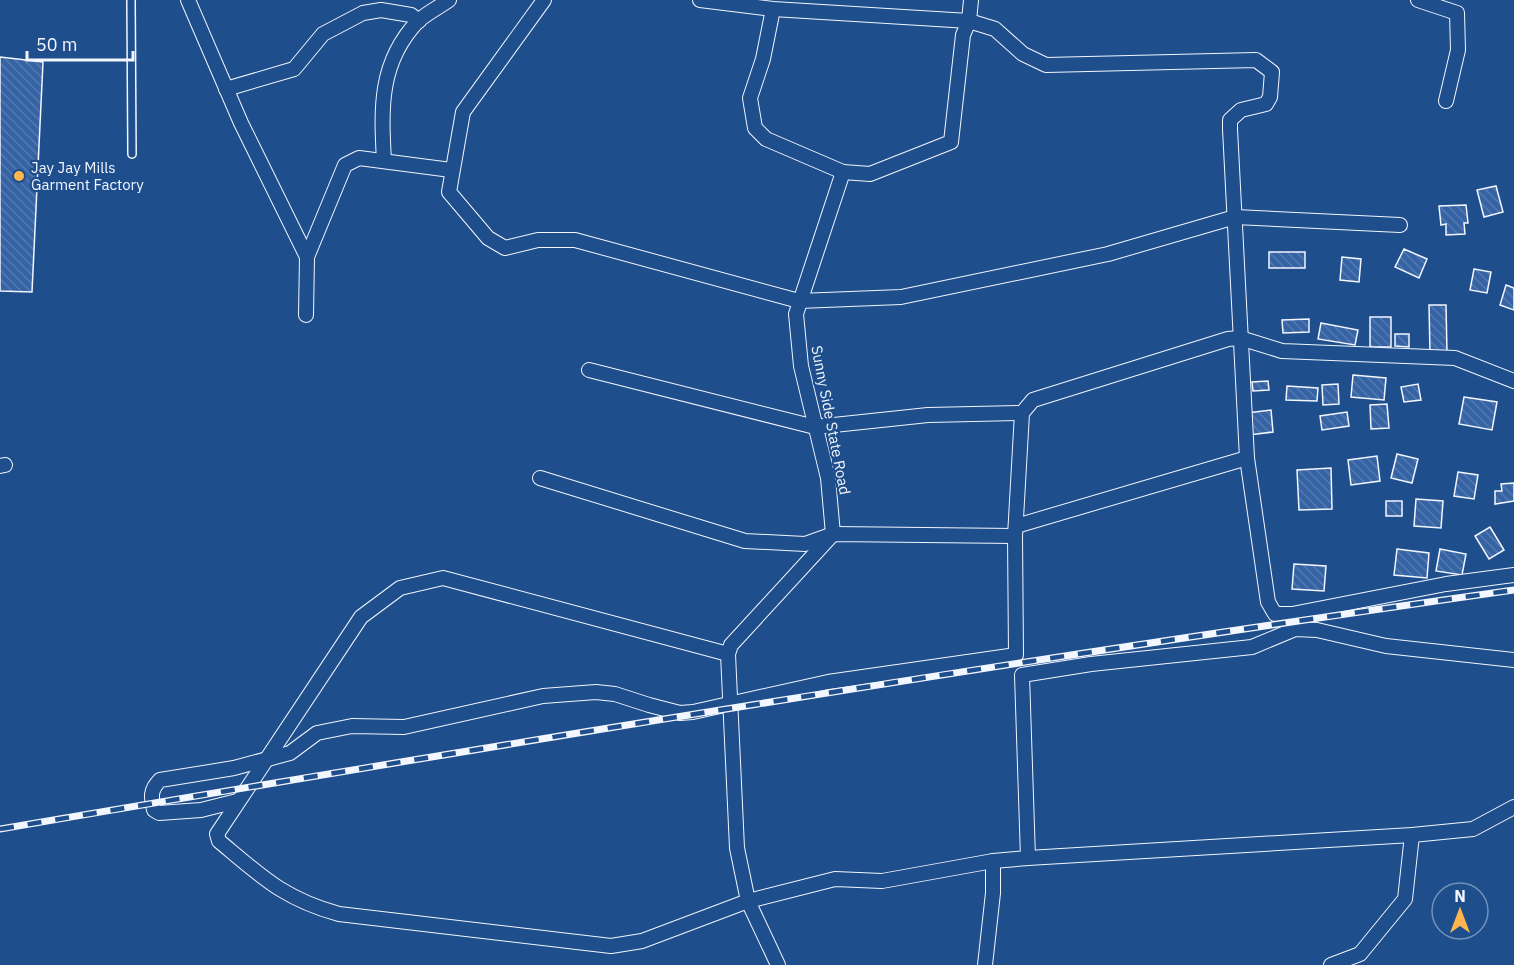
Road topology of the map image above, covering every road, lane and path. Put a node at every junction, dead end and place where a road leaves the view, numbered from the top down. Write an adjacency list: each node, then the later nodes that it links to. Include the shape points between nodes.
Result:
1 (131, 0): 13 (lane)
2 (188, 0): 11 (street)
3 (449, 0): 9 (street)
4 (544, 0): 15 (street, via 463,112)
5 (700, 0): 8 (street)
6 (971, 0): 10 (street)
7 (1418, 0): 12 (street, via 1457,14 1458,50)
8 (772, 9): 10 (street); 16 (street, via 763,59 750,98 755,128 766,139)
9 (419, 21): 11 (street, via 411,15 381,10 363,13 323,34 294,69); 14 (street, via 394,54 387,71 382,123)
10 (969, 21): 16 (street, via 963,35 951,142 870,174); 17 (street, via 995,29 1023,54 1046,65 1256,60 1272,72 1270,97 1266,104 1241,110 1230,120)
11 (226, 88): 19 (street)
12 (1446, 101)
13 (132, 154)
14 (384, 161): 15 (street); 19 (street, via 359,158 345,165)
15 (451, 170): 20 (street, via 449,192 488,238 505,248 538,240 575,240)
16 (843, 172): 20 (street, Sunny Side State Road)
17 (1235, 217): 18 (street); 20 (street, via 1108,254 901,297); 22 (street)
18 (1400, 225)
19 (307, 257): 21 (street)
20 (799, 301): 26 (street, Sunny Side State Road, via 795,314 801,366)
21 (306, 315)
22 (1240, 338): 24 (street, via 1282,351 1455,358); 25 (street, via 1033,400); 27 (street)
23 (589, 370): 26 (street)
24 (1514, 381)
25 (1022, 413): 26 (street, via 928,415); 29 (street)
26 (815, 427): 30 (street, Sunny Side State Road, via 828,478)
27 (1247, 458): 29 (street); 32 (street, via 1268,602 1275,614)
28 (540, 478): 30 (street, via 746,541 804,544)
29 (1016, 531): 30 (street); 36 (street, via 1016,655 828,682)
30 (833, 534): 34 (street, via 731,645)
31 (1514, 575): 32 (street)
32 (1292, 614): 33 (street)
33 (1295, 629): 35 (street, via 1317,630 1386,646); 41 (street, via 1252,647 1022,675)
34 (728, 654): 36 (street); 37 (street, via 444,578 400,588 362,617)
35 (1514, 660)
36 (730, 703): 37 (street, via 680,713 615,694 543,696 404,727 352,726 317,733 290,753); 43 (street, via 737,848)
37 (264, 760): 38 (street); 38 (street, via 167,778 154,786 151,797 154,810 159,813 201,810)
38 (237, 801): 43 (street, via 217,834 219,841 278,890 309,906 339,914 611,946 642,941)
39 (1514, 807): 40 (street, via 1473,829)
40 (1412, 836): 41 (street); 46 (street, via 1405,899 1360,954)
41 (1028, 858): 42 (street)
42 (993, 861): 43 (street, via 882,881 835,879); 45 (street)
43 (748, 901): 44 (street)
44 (778, 965)
45 (985, 965)
46 (1331, 965)

